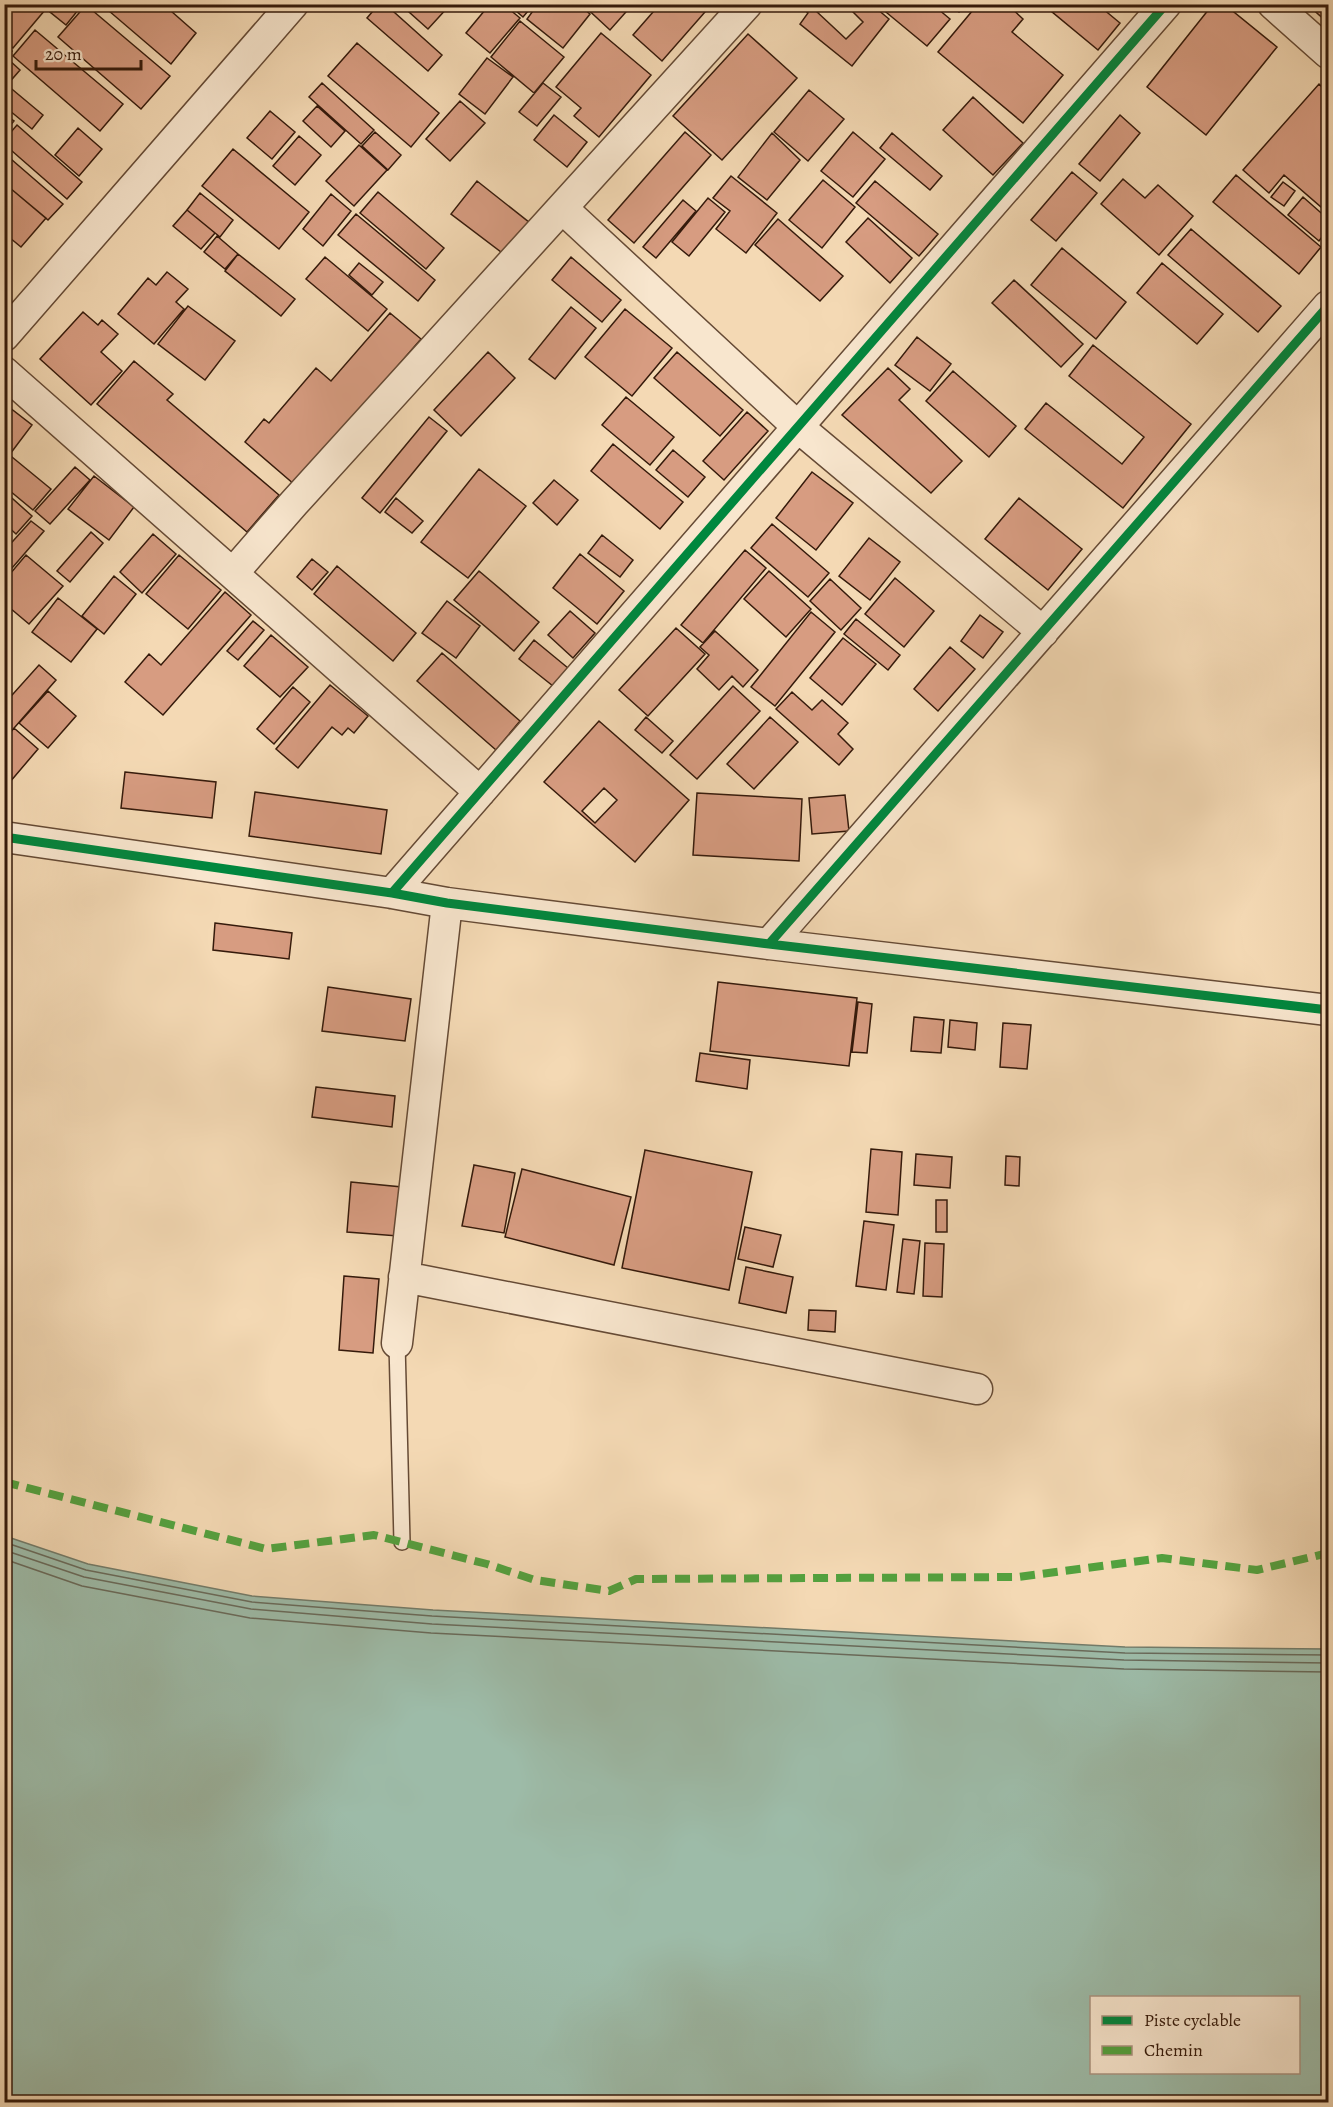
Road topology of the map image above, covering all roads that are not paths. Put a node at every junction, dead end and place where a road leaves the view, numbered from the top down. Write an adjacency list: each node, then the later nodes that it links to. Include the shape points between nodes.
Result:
1 (293, 4): 8 (street)
2 (747, 4): 6 (street)
3 (1166, 4): 10 (street)
4 (1273, 4): 5 (street)
5 (1329, 53)
6 (562, 208): 10 (street); 11 (street)
7 (1329, 306): 12 (street)
8 (4, 336)
9 (4, 372): 11 (street)
10 (798, 427): 12 (street); 13 (street)
11 (232, 573): 13 (street)
12 (1043, 632): 17 (street)
13 (480, 792): 15 (street)
14 (4, 837): 15 (street)
15 (392, 893): 16 (street)
16 (447, 903): 17 (street); 19 (street)
17 (769, 944): 18 (street)
18 (1329, 1010)
19 (404, 1277): 20 (street); 21 (street)
20 (396, 1343): 22 (lane)
21 (977, 1389)
22 (402, 1542)

